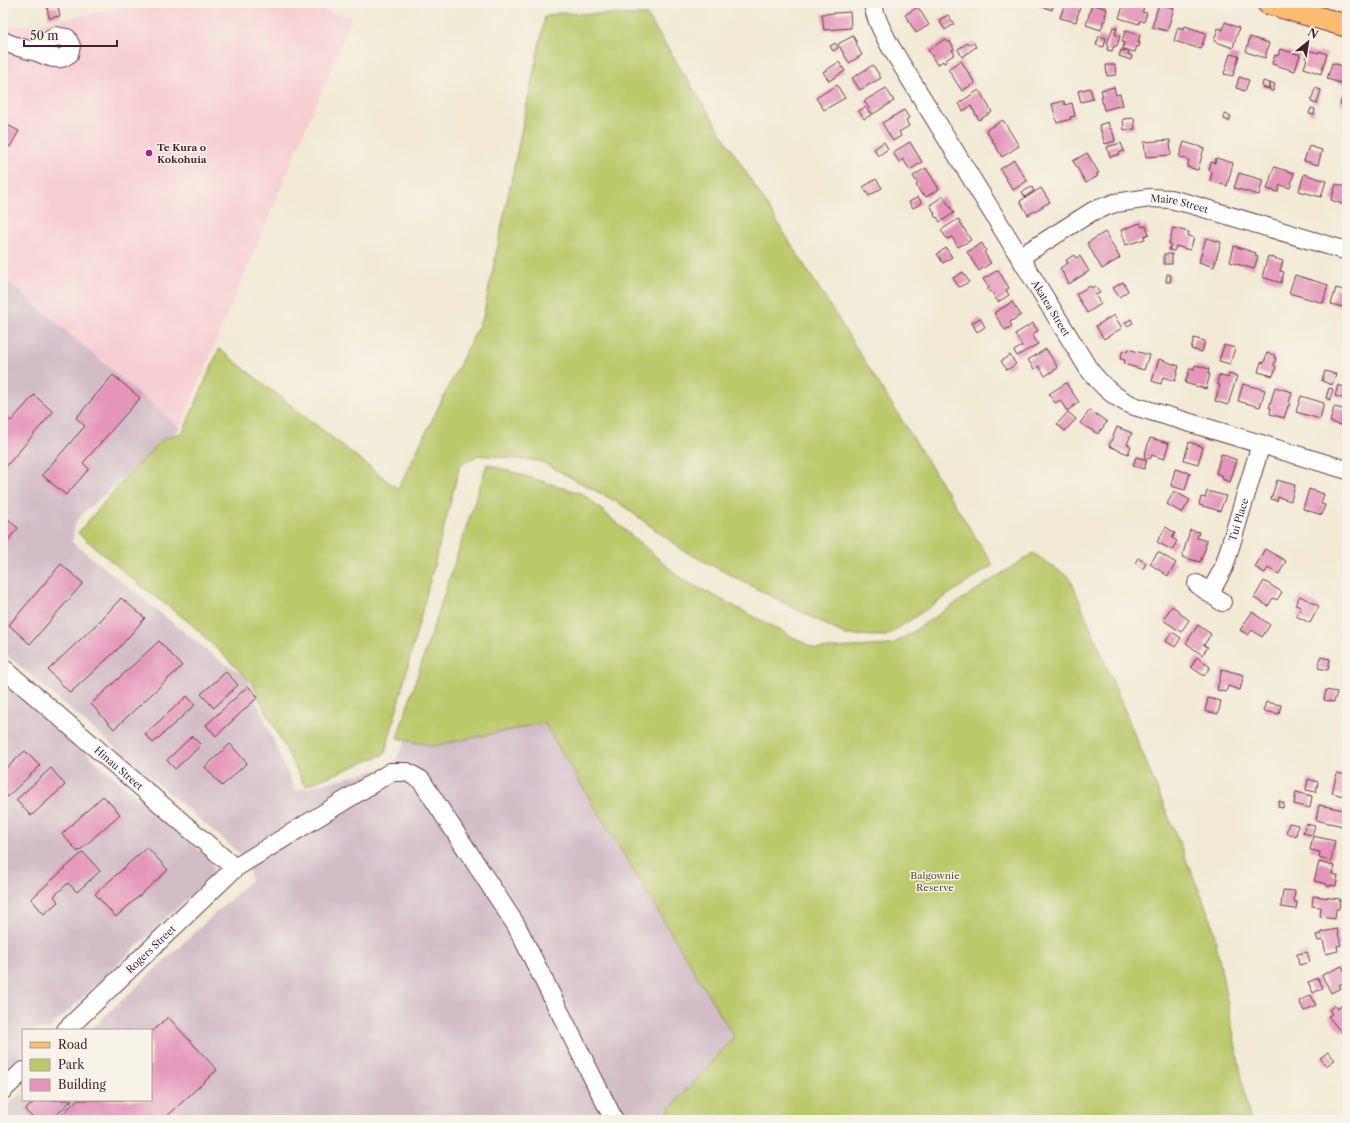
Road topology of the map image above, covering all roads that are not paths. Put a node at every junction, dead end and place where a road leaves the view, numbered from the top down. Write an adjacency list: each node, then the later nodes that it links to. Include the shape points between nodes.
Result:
1 (873, 3): 7 (street, Akatea Street, via 890,46)
2 (1268, 3): 3 (main road)
3 (1347, 26)
4 (3, 41): 5 (street)
5 (34, 51)
6 (1347, 251): 7 (street, Maire Street, via 1190,204 1150,198 1115,203 1093,211)
7 (1020, 257): 8 (street, Akatea Street, via 1088,368 1098,382 1110,392 1134,406)
8 (1261, 444): 9 (street, Akatea Street); 10 (street, Tui Place, via 1224,567)
9 (1347, 470)
10 (1210, 593)
11 (3, 668): 12 (street, Hinau Street)
12 (235, 868): 13 (street, Rogers Street); 16 (street, Rogers Street, via 391,772 407,772 421,780 516,925)
13 (67, 1029)
14 (22, 1072): 15 (street)
15 (3, 1090)
16 (614, 1120)

